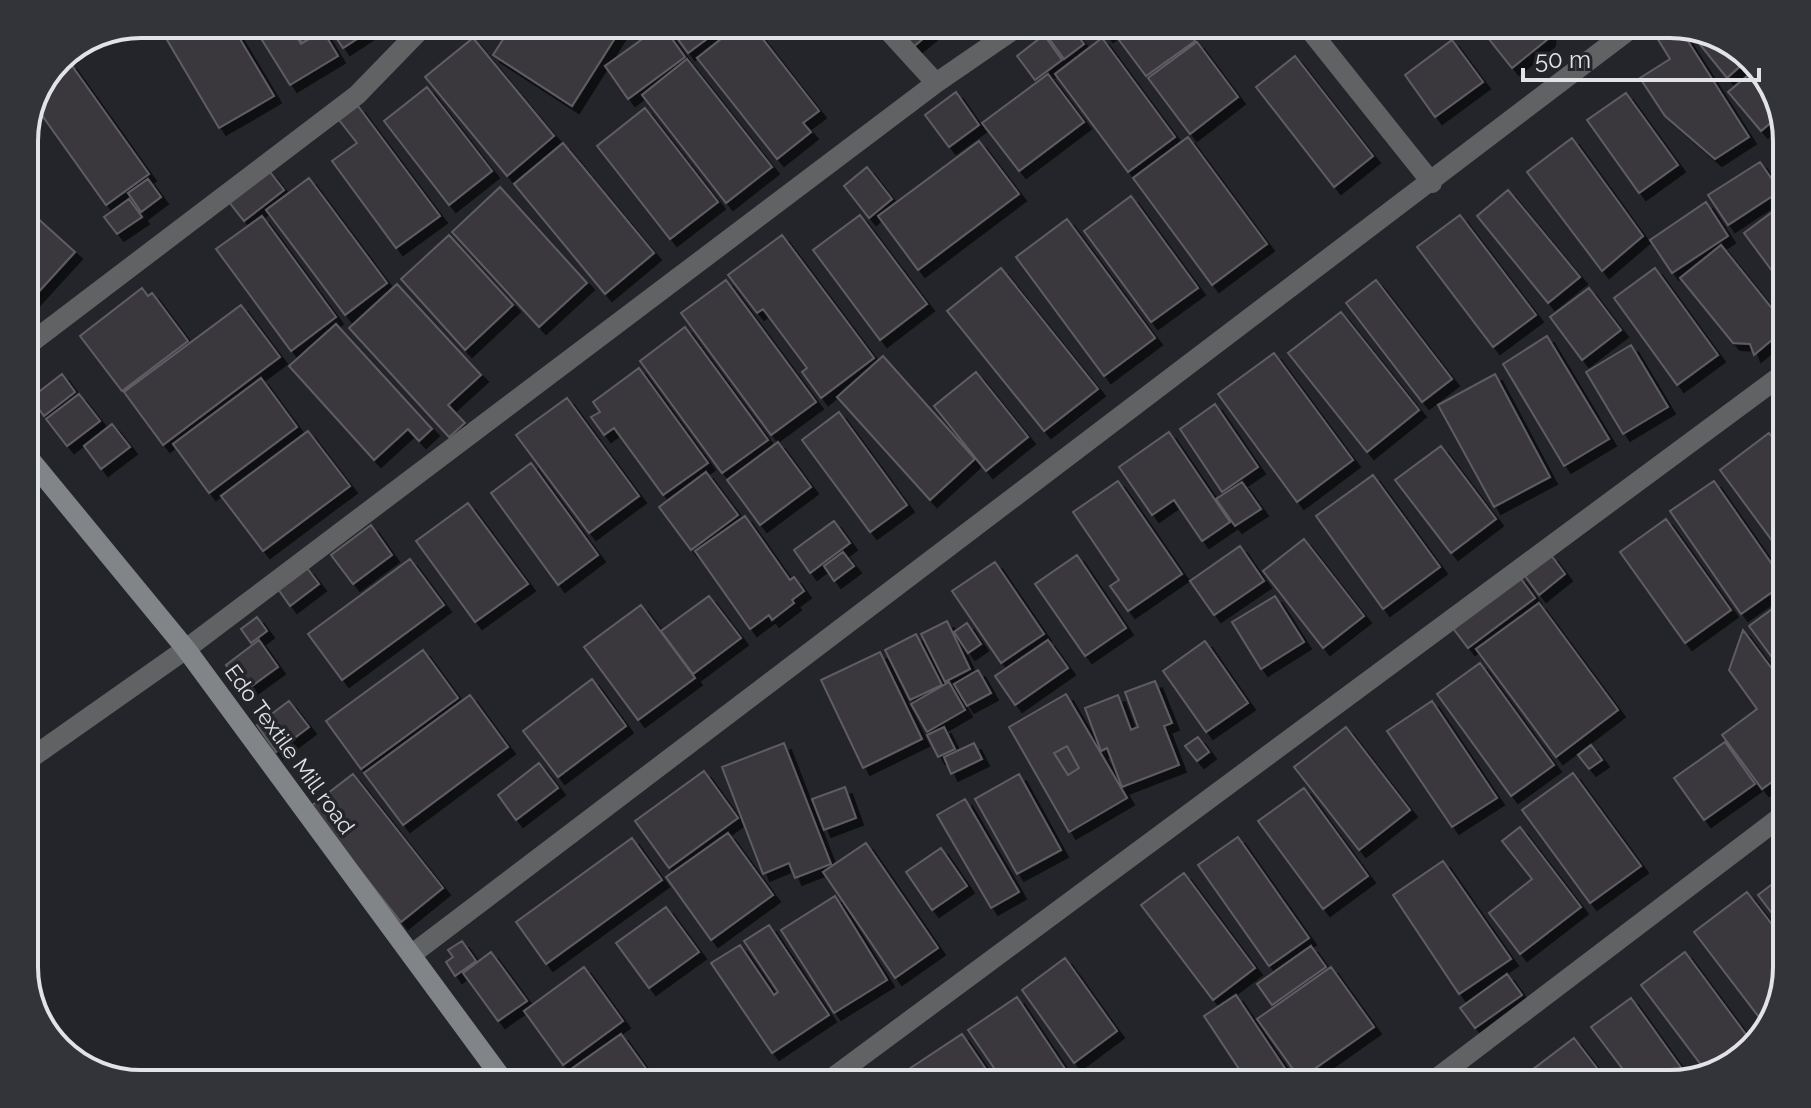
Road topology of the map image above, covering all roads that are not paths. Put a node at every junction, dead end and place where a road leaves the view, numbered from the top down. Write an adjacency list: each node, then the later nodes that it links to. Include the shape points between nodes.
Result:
1 (412, 38): 8 (street, via 357,95)
2 (895, 38): 6 (street)
3 (1002, 38): 6 (street)
4 (1316, 38): 7 (street)
5 (1619, 38): 7 (street)
6 (936, 83): 11 (street)
7 (1432, 183): 14 (street)
8 (38, 337)
9 (1773, 381): 16 (street)
10 (38, 469): 11 (street, Edo Textile Mill road)
11 (186, 649): 12 (street); 14 (street, Edo Textile Mill road)
12 (38, 753)
13 (1773, 823): 17 (street)
14 (411, 955): 15 (street, Edo Textile Mill road)
15 (496, 1070)
16 (843, 1070)
17 (1447, 1070)

